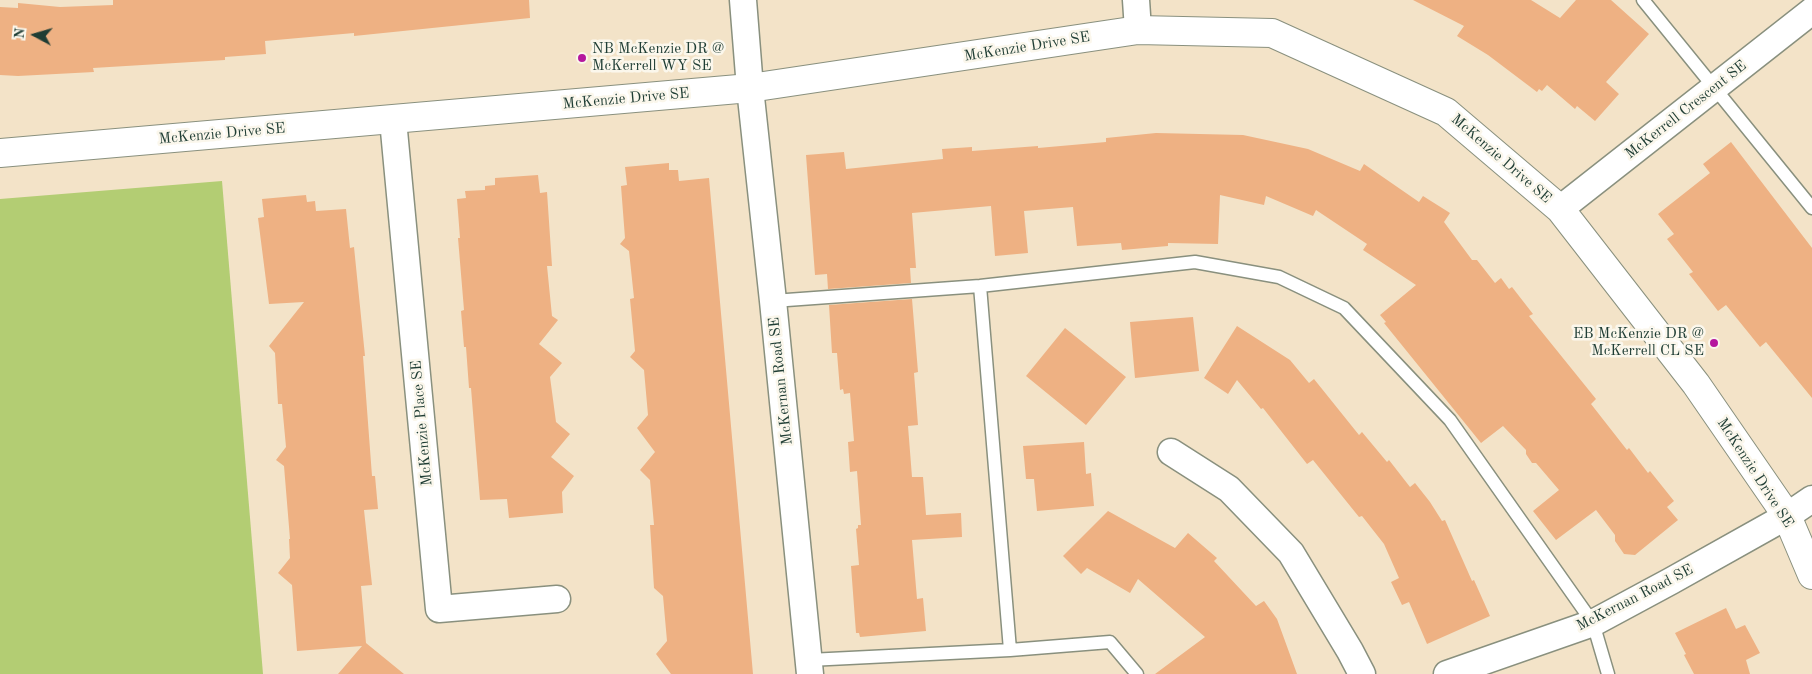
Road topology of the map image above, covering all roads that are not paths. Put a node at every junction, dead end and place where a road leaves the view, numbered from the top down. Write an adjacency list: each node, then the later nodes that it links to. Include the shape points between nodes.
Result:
1 (743, 0): 6 (street, McKernan Road SE)
2 (1136, 0): 5 (street)
3 (1643, 0): 7 (lane)
4 (1812, 11): 7 (street, McKerrell Crescent SE)
5 (1138, 30): 6 (street, McKenzie Drive SE); 11 (street, McKenzie Drive SE, via 1272,33 1446,112)
6 (750, 88): 8 (street, McKenzie Drive SE); 13 (street, McKernan Road SE)
7 (1714, 88): 10 (lane); 11 (street, McKerrell Crescent SE)
8 (393, 120): 9 (street, McKenzie Drive SE); 18 (street, McKenzie Place SE, via 439,609)
9 (0, 153)
10 (1812, 208)
11 (1560, 209): 16 (street, McKenzie Drive SE, via 1696,384)
12 (980, 286): 13 (lane); 19 (lane, via 1195,262 1279,277 1344,308 1450,420); 20 (lane)
13 (773, 301): 21 (street, McKernan Road SE)
14 (1171, 452): 23 (street, via 1229,489 1291,554)
15 (1812, 499): 16 (street, McKernan Road SE)
16 (1786, 516): 17 (street, McKenzie Drive SE); 19 (street, McKernan Road SE)
17 (1812, 575)
18 (556, 600)
19 (1592, 623): 24 (street, McKernan Road SE); 25 (lane)
20 (1010, 650): 21 (lane); 22 (lane, via 1110,642)
21 (809, 667)
22 (1136, 674)
23 (1362, 674)
24 (1447, 674)
25 (1608, 674)

